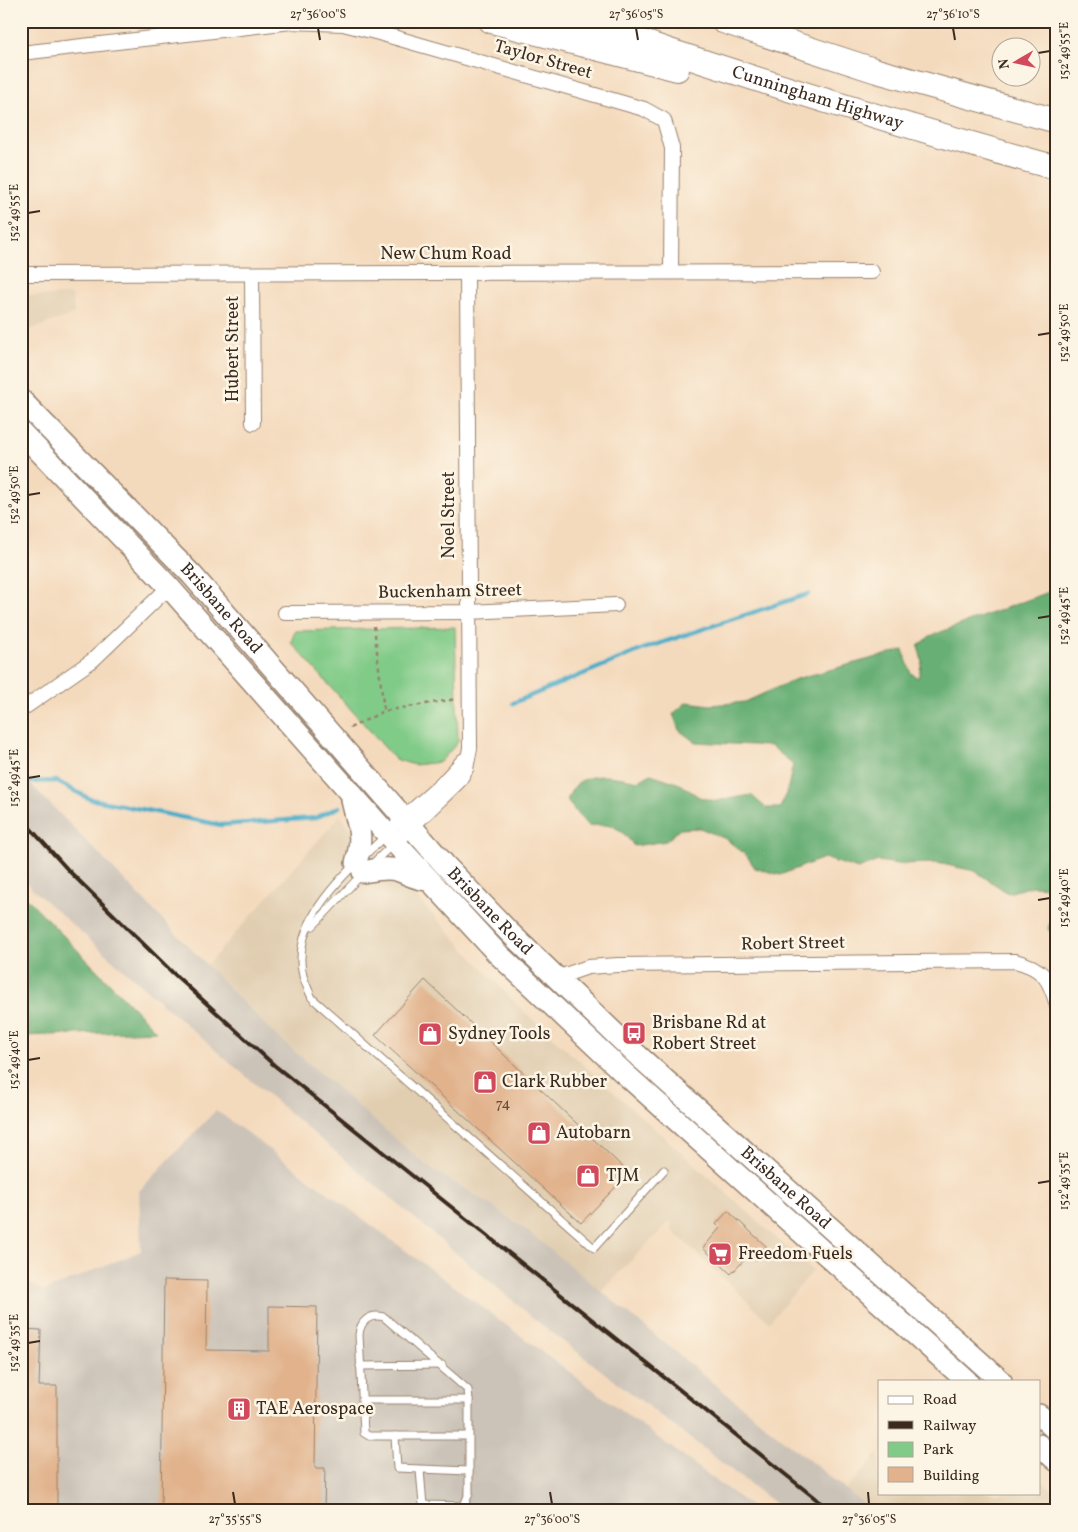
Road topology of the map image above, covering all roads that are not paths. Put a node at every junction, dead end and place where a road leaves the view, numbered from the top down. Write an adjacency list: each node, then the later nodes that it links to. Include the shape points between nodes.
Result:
1 (491, 21): 5 (highway, via 678,69)
2 (581, 21): 5 (highway, Cunningham Highway)
3 (723, 21): 6 (highway, via 885,74)
4 (21, 53): 8 (street, Taylor Street, via 292,22 343,24 644,109 664,120 672,148)
5 (832, 103): 7 (highway, Cunningham Highway)
6 (1057, 121)
7 (1057, 168)
8 (671, 271): 9 (street, New Chum Road); 10 (street, New Chum Road)
9 (872, 272)
10 (467, 273): 12 (street, New Chum Road); 18 (street, Noel Street)
11 (21, 274): 12 (street, New Chum Road)
12 (252, 274): 14 (street, Hubert Street)
13 (21, 400): 22 (main road, Brisbane Road, via 185,568)
14 (253, 423)
15 (21, 432): 16 (main road, Brisbane Road)
16 (169, 586): 20 (street, via 93,660); 21 (main road, Brisbane Road)
17 (616, 604): 18 (street, Buckenham Street)
18 (469, 612): 19 (street, Buckenham Street); 22 (street, Noel Street, via 471,739 468,756)
19 (285, 613)
20 (21, 710)
21 (350, 793): 23 (main road, Brisbane Road); 24 (main road, via 360,825)
22 (407, 822): 23 (street, Noel Street); 27 (main road, Brisbane Road, via 490,913)
23 (391, 838): 24 (lane, Noel Street); 24 (lane, Noel Street); 25 (main road, Brisbane Road)
24 (360, 868): 25 (main road, via 397,870 415,879); 26 (lane); 26 (lane, via 323,899)
25 (428, 880): 32 (main road, Brisbane Road, via 552,1007)
26 (304, 936): 29 (lane, via 302,969 312,998 594,1248)
27 (556, 978): 28 (street, Robert Street, via 588,967 618,965 1015,961 1041,971); 33 (main road, Brisbane Road, via 635,1053)
28 (1057, 1005)
29 (664, 1170)
30 (442, 1365): 31 (lane); 31 (lane, via 384,1317 376,1316 365,1320 360,1328); 35 (lane, via 466,1385)
31 (360, 1366): 34 (lane)
32 (966, 1380)
33 (1000, 1380)
34 (362, 1400): 35 (lane); 38 (lane, via 364,1433 369,1436)
35 (469, 1400): 39 (lane)
36 (1040, 1416): 37 (main road)
37 (1057, 1431)
38 (395, 1436): 39 (lane); 42 (lane, via 397,1468)
39 (469, 1436): 43 (lane)
40 (1040, 1446): 41 (main road)
41 (1057, 1461)
42 (420, 1470): 43 (lane); 44 (lane, via 423,1505)
43 (469, 1472): 44 (lane, via 469,1494)
44 (464, 1509)

